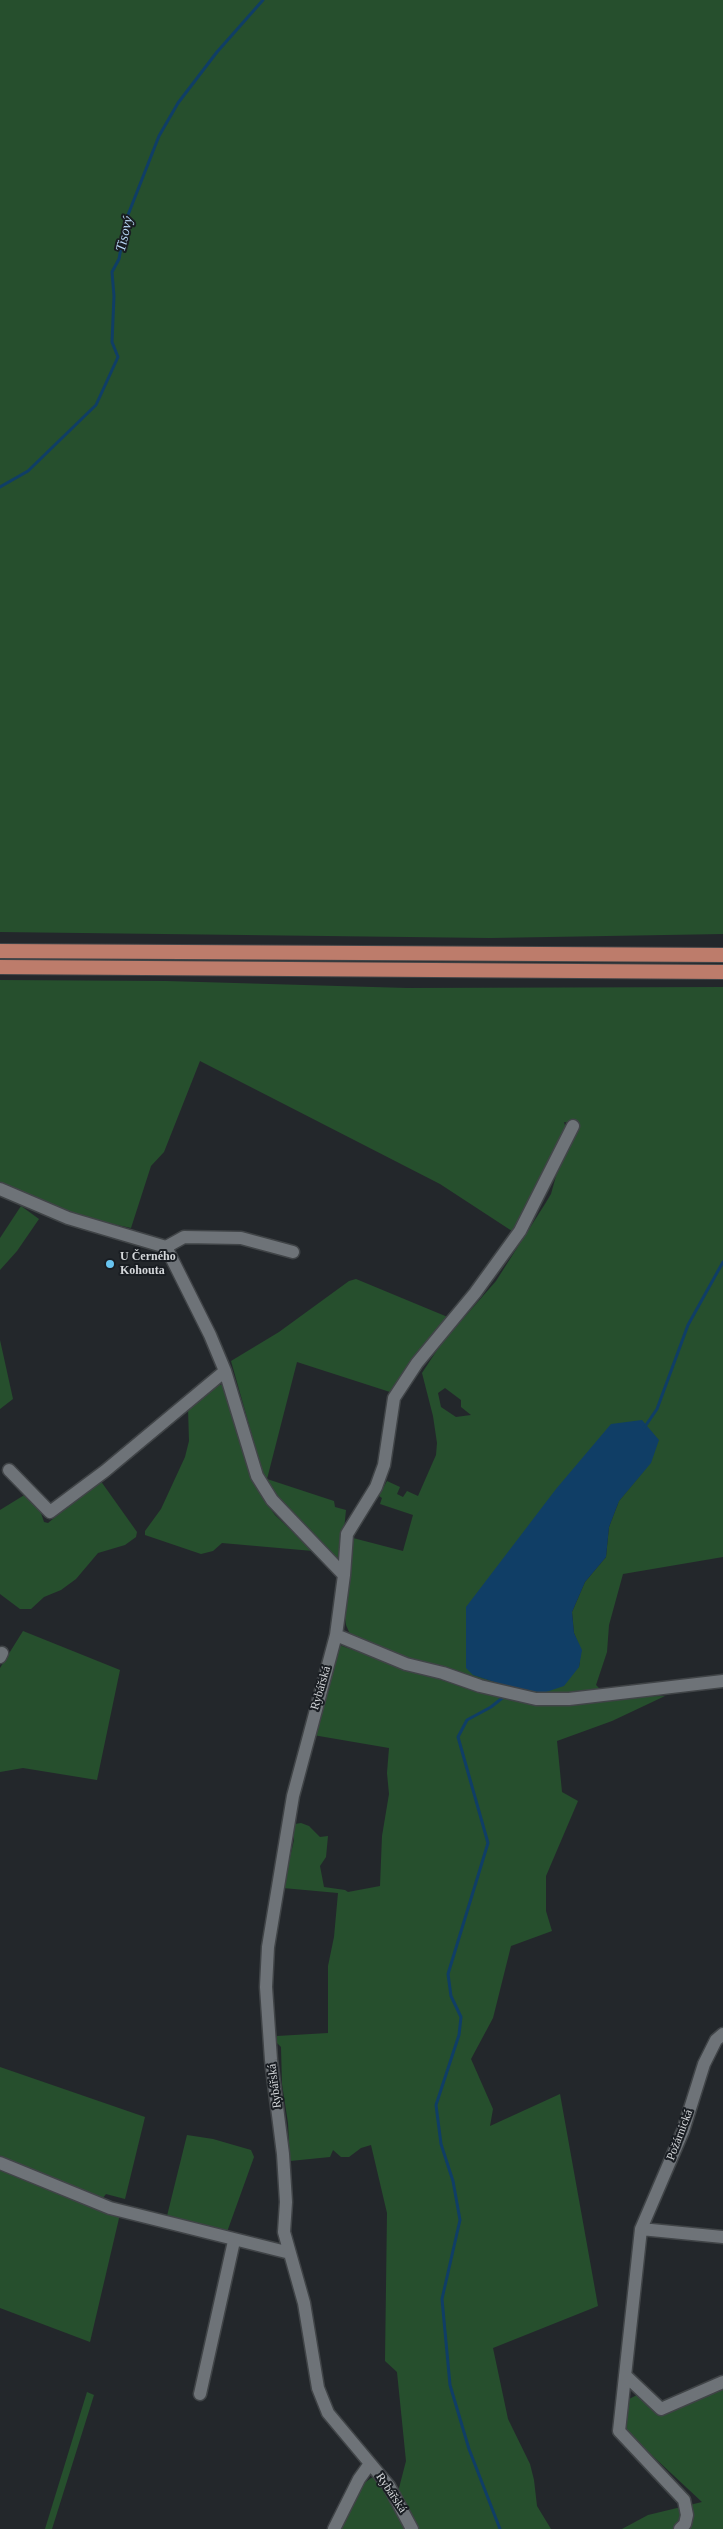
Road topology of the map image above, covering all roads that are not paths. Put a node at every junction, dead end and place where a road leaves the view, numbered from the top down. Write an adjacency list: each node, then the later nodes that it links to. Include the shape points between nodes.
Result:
1 (0, 951): 2 (highway)
2 (723, 955)
3 (0, 967): 4 (highway)
4 (723, 972)
5 (573, 1126): 11 (street, Rybářská, via 520,1231 475,1293 417,1363 394,1398 384,1465 376,1487 347,1534)
6 (0, 1189): 7 (street, via 68,1218)
7 (166, 1247): 8 (street, via 184,1236 241,1238); 9 (street)
8 (293, 1252)
9 (225, 1371): 10 (street, via 50,1512); 11 (street, via 257,1476 272,1500)
10 (9, 1470)
11 (344, 1576): 12 (street, Rybářská)
12 (336, 1635): 13 (street, via 406,1664 536,1699 569,1699); 19 (street, Rybářská, via 293,1796 268,1947 266,1987 271,2060 283,2154 284,2232)
13 (723, 1681)
14 (720, 2037): 16 (street, Požárnická, via 704,2064 683,2131)
15 (0, 2163): 18 (street, via 110,2208)
16 (641, 2229): 17 (street); 20 (street, Požárnická)
17 (723, 2237)
18 (234, 2241): 19 (street); 22 (street)
19 (290, 2253): 23 (street, Rybářská, via 304,2303 318,2388 328,2413)
20 (625, 2375): 21 (street, via 661,2409); 26 (street, Požárnická, via 619,2431 687,2507 685,2524)
21 (723, 2382)
22 (200, 2394)
23 (369, 2465): 24 (street); 25 (street, Rybářská, via 389,2486)
24 (334, 2529)
25 (412, 2529)
26 (680, 2529)

